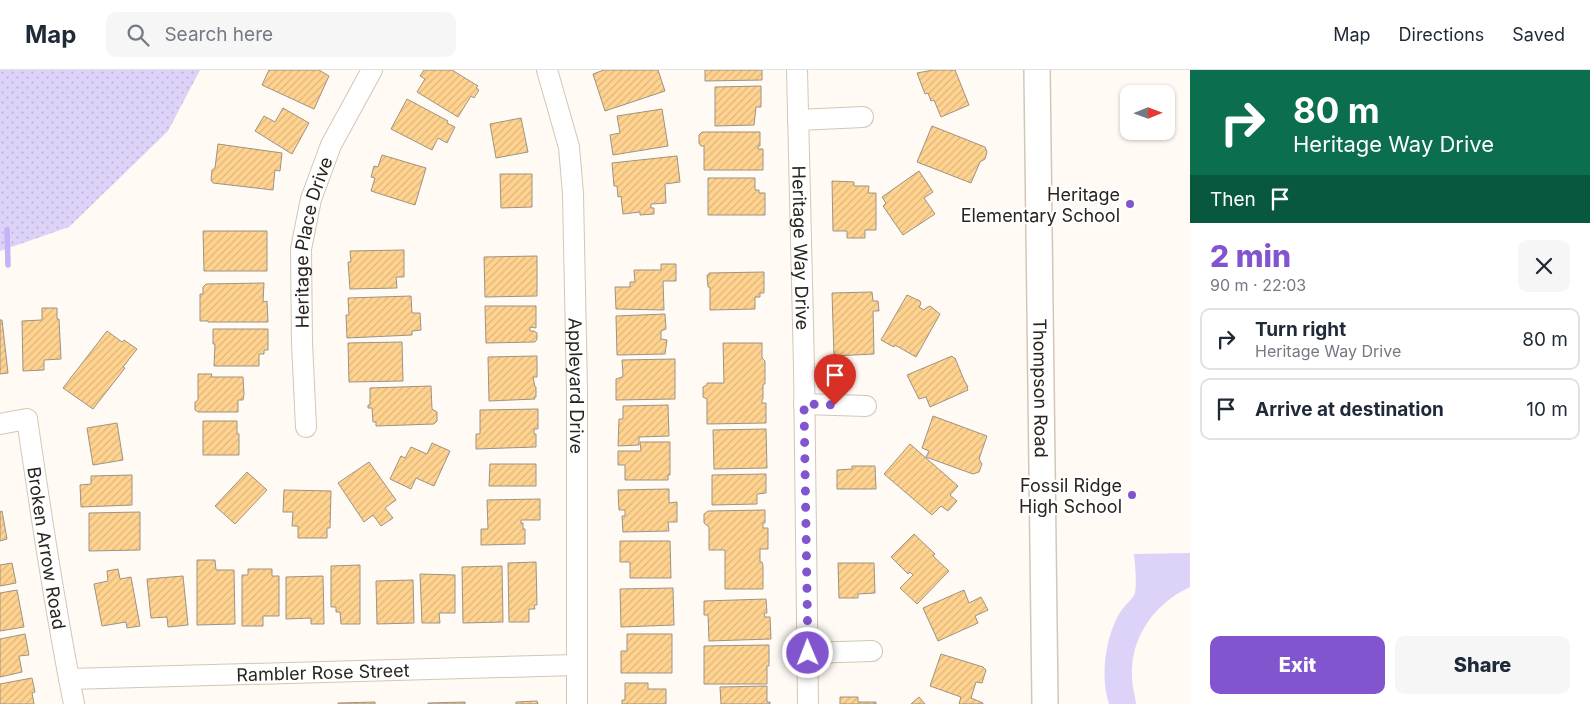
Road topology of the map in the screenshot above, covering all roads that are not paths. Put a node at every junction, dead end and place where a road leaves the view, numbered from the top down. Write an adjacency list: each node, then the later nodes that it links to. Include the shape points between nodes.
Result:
1 (372, 70): 10 (street, Heritage Place Drive, via 331,145 311,199 303,241 302,343)
2 (547, 70): 13 (street, Appleyard Drive, via 570,147 573,194 577,390)
3 (798, 70): 6 (street, Heritage Way Drive)
4 (1037, 70): 18 (street, Thompson Road)
5 (862, 117): 6 (street)
6 (798, 120): 7 (street, Heritage Way Drive)
7 (804, 404): 8 (street); 12 (street, Heritage Way Drive)
8 (866, 406)
9 (0, 424): 14 (street, Broken Arrow Road, via 28,419 55,609)
10 (306, 427)
11 (872, 651): 12 (street)
12 (808, 653): 17 (street, Heritage Way Drive)
13 (576, 665): 14 (street, Rambler Rose Street); 16 (street, Appleyard Drive)
14 (69, 679): 15 (street, Broken Arrow Road)
15 (74, 704)
16 (577, 704)
17 (808, 704)
18 (1045, 704)

